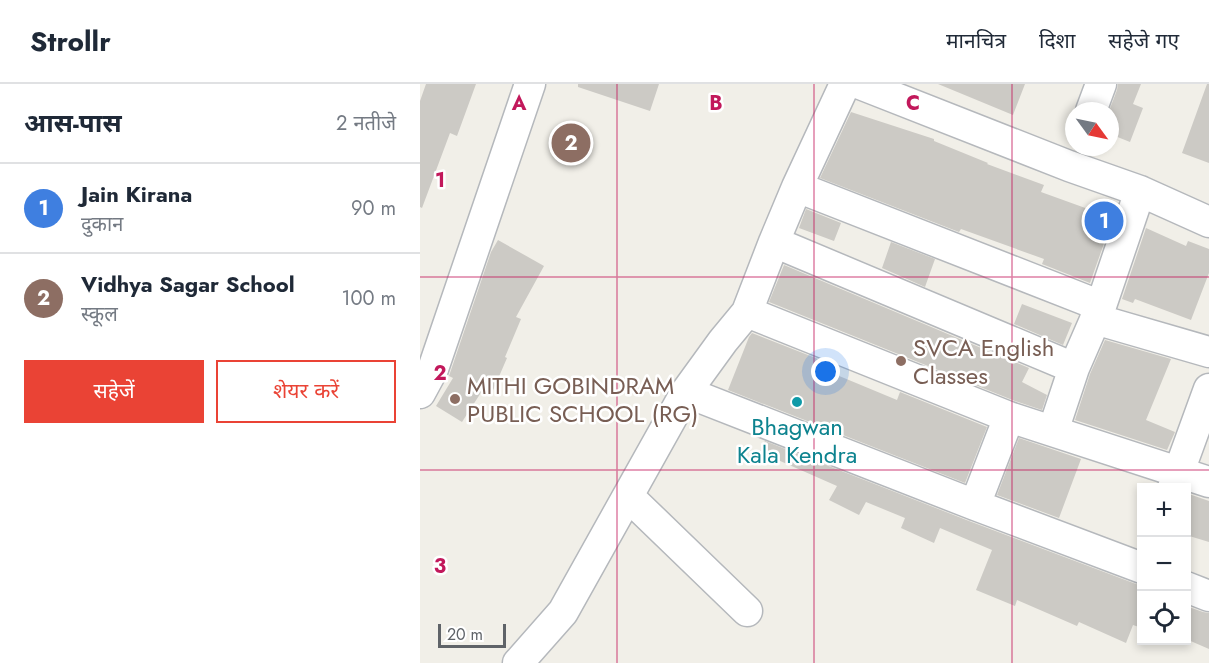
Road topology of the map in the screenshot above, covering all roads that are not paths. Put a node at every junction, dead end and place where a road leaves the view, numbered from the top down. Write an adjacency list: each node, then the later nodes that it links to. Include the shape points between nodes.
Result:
1 (530, 84): 18 (street, via 433,369)
2 (844, 84): 8 (street)
3 (860, 84): 6 (street)
4 (1101, 84): 5 (street)
5 (1094, 102)
6 (1065, 153)
7 (1073, 156): 9 (street)
8 (797, 187): 11 (street); 13 (street)
9 (1140, 191): 10 (street); 13 (street)
10 (1209, 222)
11 (774, 242): 12 (street); 15 (street)
12 (747, 312): 17 (street); 19 (street)
13 (1098, 312): 14 (street); 15 (street)
14 (1209, 352)
15 (1074, 368): 20 (street)
16 (1209, 389): 21 (street)
17 (686, 392): 23 (street); 24 (street)
18 (420, 393)
19 (1009, 417): 20 (street); 24 (street)
20 (1053, 431): 21 (street)
21 (1176, 480): 22 (street)
22 (1209, 483)
23 (628, 496): 28 (street); 29 (street, via 563,612)
24 (975, 505): 25 (street)
25 (1137, 566)
26 (1191, 589): 27 (street)
27 (1209, 596)
28 (747, 611)
29 (518, 663)

